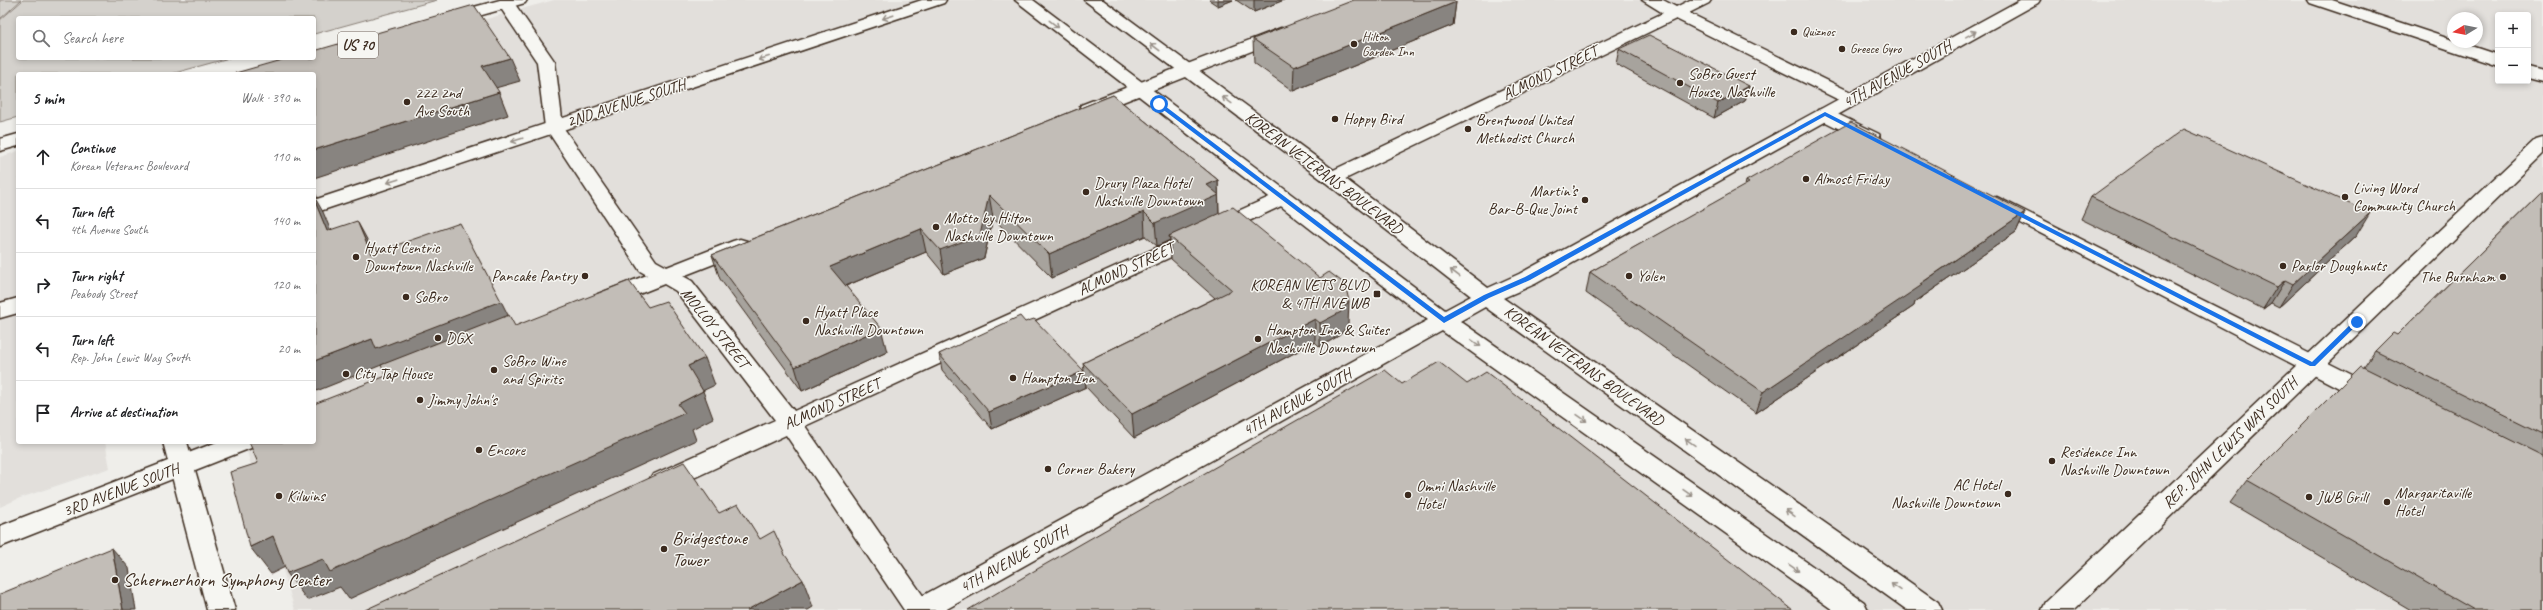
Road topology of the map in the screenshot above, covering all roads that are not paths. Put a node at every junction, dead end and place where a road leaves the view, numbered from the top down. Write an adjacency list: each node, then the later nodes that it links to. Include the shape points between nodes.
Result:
1 (938, 0): 20 (street, 2ND AVENUE SOUTH, one-way to 20)
2 (1023, 0): 16 (street, one-way to 16)
3 (1092, 0): 13 (street, KOREAN VETERANS BOULEVARD, one-way to 3)
4 (1650, 0): 9 (street)
5 (1703, 0): 9 (street, ALMOND STREET)
6 (2032, 0): 17 (street, 4TH AVENUE SOUTH, one-way to 6)
7 (2316, 0): 12 (street)
8 (512, 2): 10 (street); 20 (street, MOLLOY STREET, via 546,62)
9 (1676, 13): 17 (street); 25 (street, ALMOND STREET)
10 (431, 25)
11 (1293, 28): 13 (street)
12 (2495, 60)
13 (1186, 71): 16 (street); 25 (street, KOREAN VETERANS BOULEVARD, one-way to 13)
14 (2531, 73): 15 (street)
15 (2543, 77)
16 (1138, 90): 19 (street); 27 (street)
17 (1851, 99): 18 (street, 4TH AVENUE SOUTH)
18 (1825, 114): 24 (street); 31 (street, 4TH AVENUE SOUTH, via 1528,279)
19 (1068, 117)
20 (554, 128): 28 (street, 2ND AVENUE SOUTH, one-way to 28); 30 (street, MOLLOY STREET, via 648,266)
21 (16, 141): 23 (street)
22 (2543, 143): 36 (street, REP. JOHN LEWIS WAY SOUTH)
23 (0, 146)
24 (1891, 148)
25 (1332, 178): 31 (street, KOREAN VETERANS BOULEVARD, one-way to 25)
26 (1983, 195): 36 (street)
27 (1283, 198): 35 (street); 38 (street, ALMOND STREET)
28 (316, 206)
29 (758, 239): 30 (street)
30 (665, 276): 33 (street); 38 (street, MOLLOY STREET, via 684,286)
31 (1486, 297): 35 (street, 4TH AVENUE SOUTH); 46 (street, KOREAN VETERANS BOULEVARD, one-way to 31)
32 (16, 306): 34 (street)
33 (584, 308)
34 (0, 311)
35 (1444, 320): 44 (street, 4TH AVENUE SOUTH); 45 (street, one-way to 45)
36 (2312, 365): 37 (street); 47 (street, REP. JOHN LEWIS WAY SOUTH)
37 (2393, 406)
38 (790, 423): 41 (street, ALMOND STREET); 44 (street, MOLLOY STREET)
39 (231, 444): 40 (street, 3RD AVENUE SOUTH)
40 (178, 454): 42 (street, 3RD AVENUE SOUTH); 43 (street)
41 (639, 492)
42 (0, 537)
43 (221, 610)
44 (920, 610)
45 (1854, 610)
46 (1928, 610)
47 (2056, 610)

